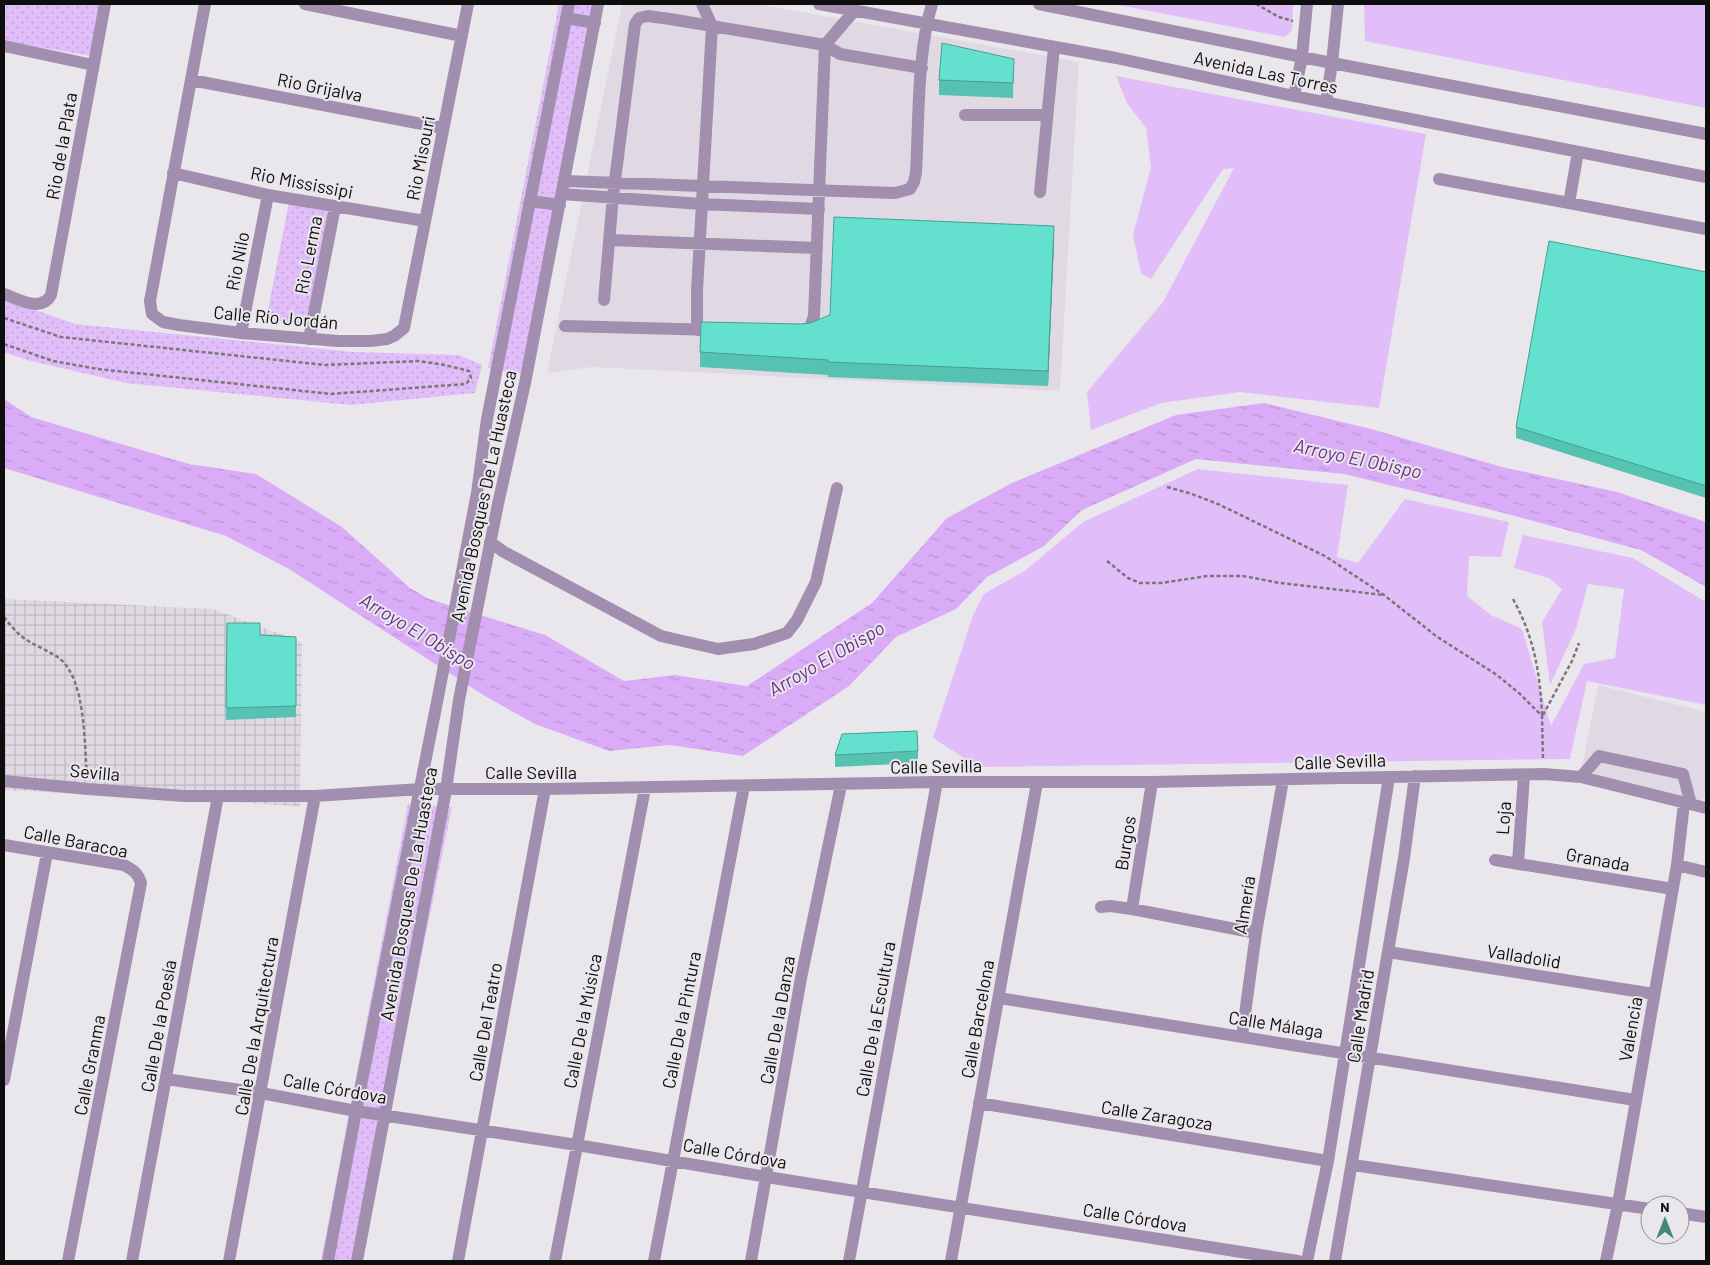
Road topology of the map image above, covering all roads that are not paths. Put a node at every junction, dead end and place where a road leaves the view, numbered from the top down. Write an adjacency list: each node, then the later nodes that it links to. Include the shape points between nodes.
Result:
1 (105, 4): 25 (street, Rio de la Plata)
2 (206, 4): 27 (street)
3 (305, 4): 13 (street)
4 (468, 4): 19 (street, Rio Misouri)
5 (569, 4): 15 (street, Avenida Bosques De La Huasteca)
6 (598, 4): 16 (street, Avenida Bosques De La Huasteca)
7 (702, 4): 18 (street)
8 (819, 4): 14 (street, Avenida Las Torres)
9 (932, 4): 17 (street)
10 (1038, 4): 23 (street, Avenida Las Torres)
11 (1307, 4): 23 (street)
12 (1338, 4): 24 (street)
13 (345, 8): 19 (street)
14 (854, 11): 17 (street, Avenida Las Torres); 20 (street)
15 (566, 18): 16 (street); 45 (street, Avenida Bosques De La Huasteca)
16 (595, 23): 42 (street, Avenida Bosques De La Huasteca)
17 (926, 24): 21 (street, Avenida Las Torres); 26 (street)
18 (712, 26): 20 (street); 38 (street, via 648,16 639,18 635,24); 39 (street)
19 (462, 36): 32 (street, Rio Misouri)
20 (825, 45): 26 (street, via 840,54); 40 (street)
21 (1054, 47): 28 (street, Avenida Las Torres); 31 (street)
22 (4, 48): 25 (street)
23 (1302, 57): 24 (street, Avenida Las Torres); 28 (street)
24 (1332, 63): 29 (street); 33 (street, Avenida Las Torres)
25 (93, 64): 55 (street, Rio de la Plata, via 51,295 42,304 33,304)
26 (922, 68): 40 (street, via 916,174 910,189 895,192)
27 (191, 80): 32 (street, Rio Grijalva); 35 (street)
28 (1294, 96): 29 (street, Avenida Las Torres)
29 (1326, 102): 34 (street, Avenida Las Torres)
30 (965, 115): 31 (street)
31 (1047, 116): 41 (street)
32 (443, 128): 50 (street, Rio Misouri)
33 (1706, 134)
34 (1578, 152): 36 (street, Avenida Las Torres); 46 (street)
35 (172, 173): 43 (street, Rio Mississipi); 62 (street, Calle Río Jordán, via 151,297 152,314 163,322)
36 (1706, 177)
37 (1439, 179): 46 (street)
38 (616, 182): 39 (street); 42 (street); 44 (street)
39 (704, 186): 40 (street); 47 (street)
40 (820, 190): 49 (street)
41 (1040, 192)
42 (562, 193): 44 (street); 45 (street); 66 (street, Avenida Bosques De La Huasteca)
43 (268, 195): 48 (street, Rio Mississipi); 62 (street, Rio Nilo)
44 (613, 196): 47 (street); 52 (street)
45 (530, 201): 65 (street, Avenida Bosques De La Huasteca, via 487,419)
46 (1569, 203): 51 (street)
47 (702, 204): 49 (street); 53 (street)
48 (335, 207): 50 (street, Rio Mississipi); 63 (street, Rio Lerma)
49 (819, 210): 54 (street)
50 (425, 221): 57 (street, Rio Misouri)
51 (1706, 228)
52 (610, 240): 53 (street); 56 (street)
53 (700, 243): 54 (street); 59 (street)
54 (817, 248): 61 (street, via 812,324 807,330)
55 (4, 294)
56 (604, 300)
57 (407, 319): 63 (street, Calle Río Jordán, via 402,331 387,339 356,342)
58 (566, 326): 59 (street)
59 (697, 330): 60 (street)
60 (726, 330)
61 (792, 331)
62 (242, 333): 63 (street, Calle Río Jordán)
63 (309, 339)
64 (837, 488): 66 (street, via 816,582 797,620 787,633 754,644 718,649 661,636 504,552)
65 (471, 524): 66 (street); 79 (street, Avenida Bosques De La Huasteca)
66 (491, 536): 81 (street, Avenida Bosques De La Huasteca, via 459,700)
67 (1524, 775): 68 (street, Calle Sevilla); 70 (street, Calle Sevilla); 90 (street, Loja)
68 (1415, 776): 69 (street, Calle Sevilla); 98 (street, Calle Madrid)
69 (1389, 777): 72 (street, Calle Sevilla); 102 (street, Calle Madrid)
70 (1581, 777): 85 (street, Calle Sevilla); 85 (street, via 1599,756 1683,774)
71 (4, 780): 82 (street, Sevilla)
72 (1282, 780): 74 (street, Calle Sevilla); 97 (street, Almería)
73 (937, 782): 75 (street, Calle Sevilla); 76 (street, Calle Sevilla); 117 (street, Calle De la Escultura)
74 (1152, 782): 75 (street, Calle Sevilla); 96 (street, Burgos)
75 (1037, 783): 100 (street, Calle Barcelona)
76 (841, 785): 77 (street, Calle Sevilla); 116 (street, Calle De la Danza, via 801,978)
77 (744, 786): 78 (street, Calle Sevilla); 113 (street, Calle De la Pintura)
78 (645, 788): 80 (street, Calle Sevilla); 112 (street, Calle De la Música)
79 (420, 789): 81 (street, Calle Sevilla); 84 (street, Calle Sevilla); 109 (street, Avenida Bosques De La Huasteca)
80 (544, 789): 81 (street, Calle Sevilla); 111 (street, Calle Del Teatro)
81 (446, 790): 110 (street, Avenida Bosques De La Huasteca)
82 (184, 796): 83 (street, Calle Sevilla)
83 (218, 796): 84 (street, Calle Sevilla); 104 (street, Calle De la Poesía)
84 (315, 796): 106 (street, Calle De la Arquitectura)
85 (1688, 803): 86 (street, Calle Sevilla); 91 (street, Valencia)
86 (1706, 808)
87 (4, 845): 88 (street, Calle Baracoa)
88 (47, 853): 93 (street, Calle Baracoa, via 124,865); 105 (street)
89 (1495, 860): 90 (street, Granada)
90 (1518, 863): 94 (street, Granada)
91 (1677, 865): 92 (street); 94 (street, Valencia)
92 (1706, 872)
93 (139, 876): 123 (street, Calle Granma, via 140,892)
94 (1673, 889): 99 (street, Valencia)
95 (1106, 907): 96 (street)
96 (1132, 909): 97 (street)
97 (1256, 932): 101 (street, Almería)
98 (1388, 952): 99 (street, Valladolid); 103 (street, Calle Madrid)
99 (1654, 994): 107 (street, Valencia)
100 (999, 998): 101 (street, Calle Málaga); 108 (street, Calle Barcelona)
101 (1242, 1036): 102 (street, Calle Málaga)
102 (1346, 1053): 103 (street, Calle Málaga); 114 (street, Calle Madrid)
103 (1371, 1057): 107 (street, Calle Málaga); 115 (street, Calle Madrid)
104 (166, 1079): 106 (street, Calle Córdova); 124 (street, Calle De la Poesía)
105 (4, 1080)
106 (261, 1093): 109 (street, Calle Córdova); 125 (street, Calle De la Arquitectura)
107 (1636, 1100): 118 (street, Valencia)
108 (980, 1103): 114 (street, Calle Zaragoza); 119 (street, Calle Barcelona)
109 (356, 1111): 110 (street, Calle Córdova); 126 (street, Avenida Bosques De La Huasteca)
110 (386, 1115): 111 (street, Calle Córdova); 127 (street, Avenida Bosques De La Huasteca)
111 (483, 1130): 112 (street, Calle Córdova); 128 (street, Calle Del Teatro)
112 (577, 1145): 113 (street, Calle Córdova); 129 (street, Calle De la Música)
113 (672, 1160): 116 (street, Calle Córdova); 130 (street, Calle De la Pintura)
114 (1328, 1161): 135 (street, Calle Madrid)
115 (1353, 1165): 118 (street); 136 (street, Calle Madrid)
116 (767, 1177): 117 (street, Calle Córdova); 131 (street, Calle De la Danza)
117 (861, 1192): 119 (street, Calle Córdova); 132 (street, Calle De la Escultura)
118 (1618, 1204): 120 (street); 137 (street, Valencia)
119 (961, 1207): 133 (street, Calle Barcelona); 134 (street, Calle Córdova)
120 (1640, 1207)
121 (1690, 1214): 122 (street)
122 (1706, 1216)
123 (68, 1261)
124 (132, 1261)
125 (229, 1261)
126 (328, 1261)
127 (357, 1261)
128 (458, 1261)
129 (555, 1261)
130 (654, 1261)
131 (751, 1261)
132 (849, 1261)
133 (951, 1261)
134 (1298, 1261)
135 (1307, 1261)
136 (1335, 1261)
137 (1606, 1261)

